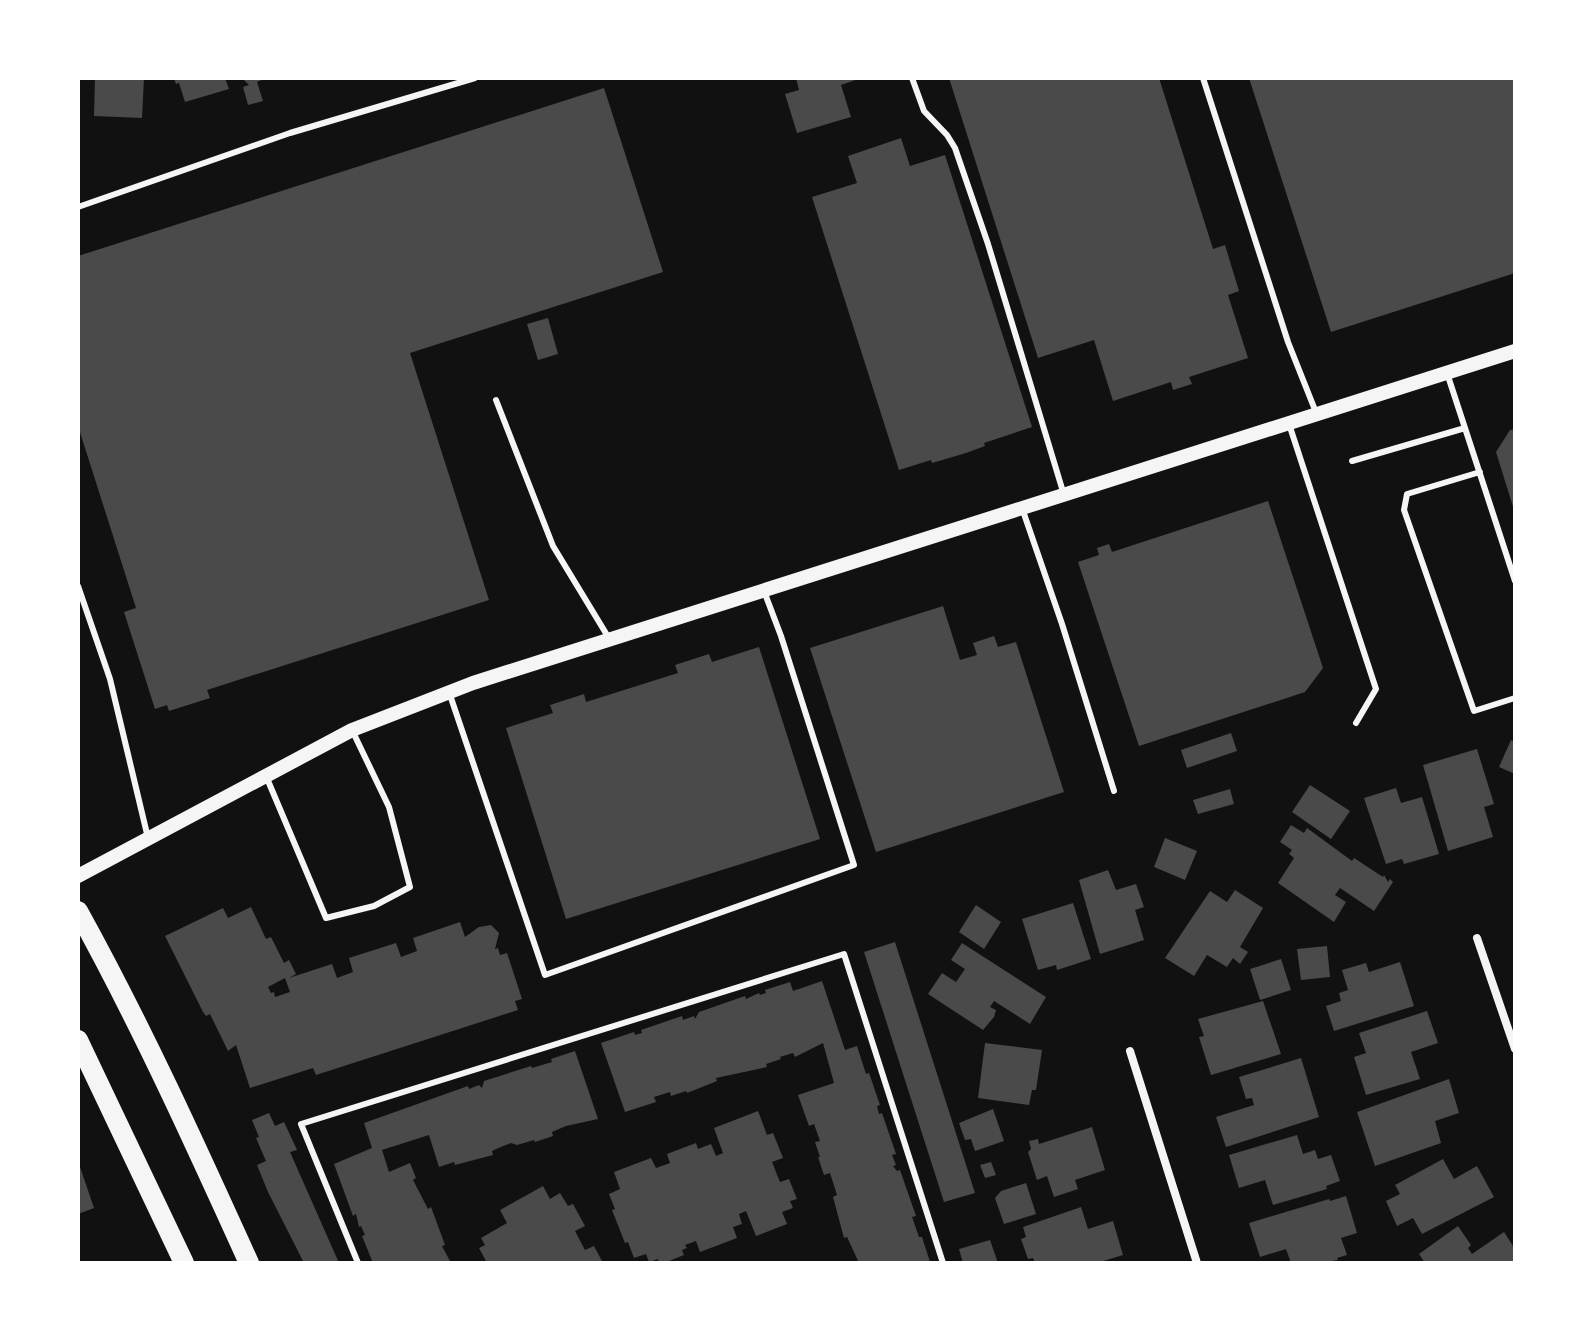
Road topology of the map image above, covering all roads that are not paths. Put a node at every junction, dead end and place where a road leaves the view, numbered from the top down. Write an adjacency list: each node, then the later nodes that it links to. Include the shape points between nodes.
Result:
1 (475, 78): 4 (lane, via 290,133)
2 (912, 78): 13 (lane, via 924,111 955,148)
3 (1203, 78): 8 (lane, via 1288,342)
4 (78, 207)
5 (1515, 351): 6 (street)
6 (1447, 373): 8 (street); 10 (lane)
7 (496, 400): 18 (lane, via 553,546)
8 (1317, 415): 9 (street)
9 (1289, 424): 13 (street); 21 (lane, via 1376,689)
10 (1465, 428): 11 (lane); 12 (lane)
11 (1352, 461)
12 (1480, 472): 15 (lane); 20 (lane, via 1407,494 1404,510 1474,711)
13 (1064, 495): 14 (street)
14 (1022, 508): 17 (street); 24 (lane)
15 (1515, 581)
16 (78, 586): 25 (lane, via 110,679)
17 (764, 591): 18 (street); 19 (lane, via 854,865 545,975)
18 (610, 640): 19 (street)
19 (449, 693): 22 (street)
20 (1515, 698)
21 (1356, 723)
22 (352, 730): 23 (street); 23 (lane, via 389,807 410,887 374,906 326,918)
23 (266, 776): 25 (street)
24 (1114, 791)
25 (148, 838): 26 (street)
26 (78, 876)
27 (78, 911): 33 (main road, via 163,1075)
28 (1477, 938): 30 (street)
29 (78, 1040): 32 (main road)
30 (1515, 1049)
31 (1130, 1051): 36 (street)
32 (184, 1263)
33 (249, 1263)
34 (358, 1263): 35 (lane, via 301,1124 844,954)
35 (943, 1263)
36 (1197, 1263)

